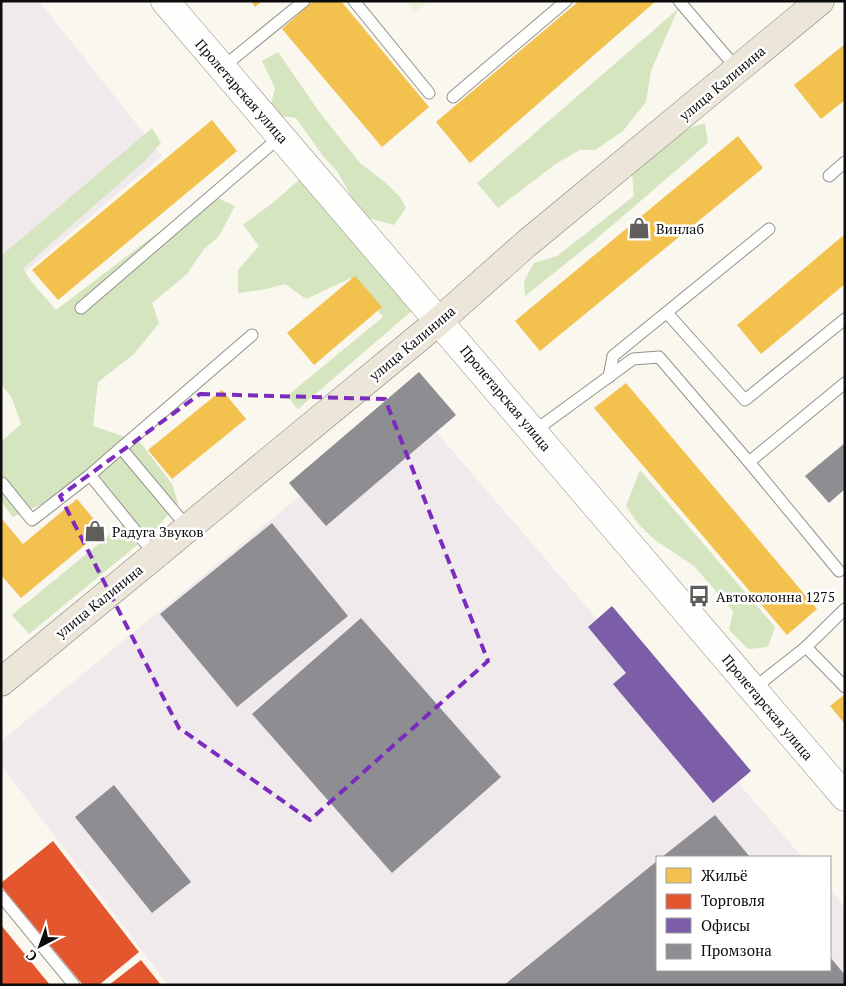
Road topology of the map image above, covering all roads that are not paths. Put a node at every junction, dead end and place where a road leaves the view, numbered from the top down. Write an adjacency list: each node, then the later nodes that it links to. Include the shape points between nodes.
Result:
1 (304, 1): 7 (lane)
2 (354, 1): 9 (lane)
3 (566, 1): 10 (lane)
4 (679, 1): 8 (lane)
5 (820, 1): 8 (main road, улица Калинина)
6 (166, 2): 7 (street, Пролетарская улица)
7 (223, 67): 11 (street, Пролетарская улица)
8 (738, 70): 18 (main road, улица Калинина, via 526,244)
9 (429, 93)
10 (453, 97)
11 (281, 136): 15 (lane); 18 (street, Пролетарская улица)
12 (845, 162): 13 (lane)
13 (829, 176)
14 (769, 229): 16 (lane)
15 (81, 308)
16 (666, 313): 17 (lane, via 745,400); 20 (lane, via 613,356)
17 (845, 319)
18 (439, 321): 22 (street, Пролетарская улица); 27 (main road, улица Калинина)
19 (252, 335): 23 (lane)
20 (609, 377): 22 (lane); 24 (lane, via 633,359 659,356)
21 (845, 383): 24 (lane)
22 (534, 432): 34 (street, Пролетарская улица)
23 (121, 448): 25 (lane); 27 (lane)
24 (749, 462): 29 (lane)
25 (90, 475): 26 (lane, via 32,520); 28 (lane)
26 (2, 483)
27 (188, 528): 28 (main road, улица Калинина)
28 (155, 555): 32 (main road, улица Калинина)
29 (839, 571)
30 (845, 609): 31 (lane)
31 (806, 646): 33 (lane); 34 (lane)
32 (3, 678)
33 (845, 687)
34 (753, 689): 35 (street, Пролетарская улица)
35 (845, 797)
36 (1, 896): 37 (lane)
37 (74, 985)

